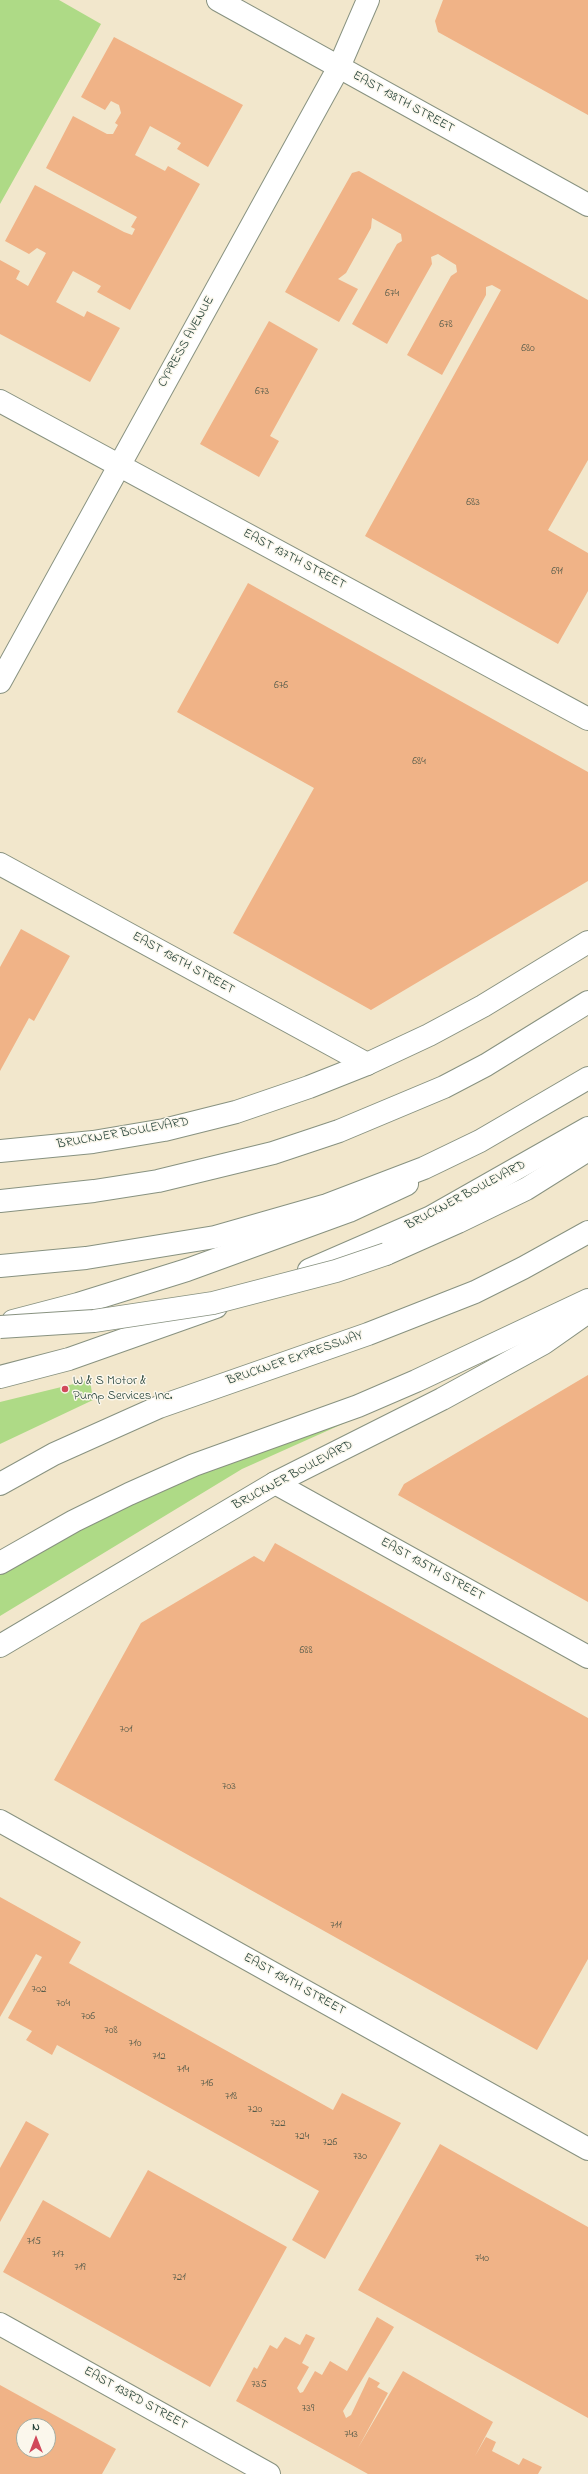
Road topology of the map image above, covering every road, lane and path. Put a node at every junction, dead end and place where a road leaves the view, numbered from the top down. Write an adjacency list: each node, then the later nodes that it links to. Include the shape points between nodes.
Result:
1 (218, 0): 3 (main road, EAST 138TH STREET)
2 (368, 0): 3 (main road, CYPRESS AVENUE)
3 (339, 67): 4 (main road, EAST 138TH STREET); 6 (main road, CYPRESS AVENUE)
4 (588, 205)
5 (0, 401): 6 (main road, EAST 137TH STREET)
6 (118, 466): 7 (main road, CYPRESS AVENUE); 8 (main road, EAST 137TH STREET)
7 (0, 682)
8 (588, 719)
9 (0, 864): 12 (main road, EAST 136TH STREET)
10 (588, 942): 12 (main road, BRUCKNER BOULEVARD, via 483,1006)
11 (588, 1002): 18 (main road, via 486,1065 444,1087 339,1131 273,1153 158,1181 94,1192)
12 (367, 1064): 17 (main road, BRUCKNER BOULEVARD, via 236,1112 164,1130 93,1142)
13 (588, 1078): 20 (main road, via 480,1141 424,1168 327,1205 216,1237 86,1258)
14 (588, 1083): 23 (main road, via 443,1167 349,1211 180,1272)
15 (588, 1128): 24 (main road, BRUCKNER BOULEVARD, via 431,1217 335,1260 176,1323 69,1359)
16 (588, 1150): 23 (main road, bridge, via 526,1189 458,1222 386,1254 336,1271 198,1306 94,1321)
17 (0, 1151)
18 (0, 1201)
19 (588, 1232): 26 (main road, BRUCKNER EXPRESSWAY, via 475,1292 368,1334 159,1407 54,1454)
20 (0, 1266)
21 (588, 1300): 27 (main road, via 380,1397 194,1465 129,1494 74,1521)
22 (588, 1312): 25 (main road, BRUCKNER BOULEVARD, via 544,1343 442,1399)
23 (0, 1326)
24 (0, 1377)
25 (275, 1483): 28 (main road, BRUCKNER BOULEVARD); 29 (main road, EAST 135TH STREET)
26 (0, 1484)
27 (0, 1564)
28 (0, 1646)
29 (588, 1657)
30 (0, 1821): 31 (main road, EAST 134TH STREET)
31 (588, 2149)
32 (0, 2324): 33 (main road, EAST 133RD STREET)
33 (269, 2474)

